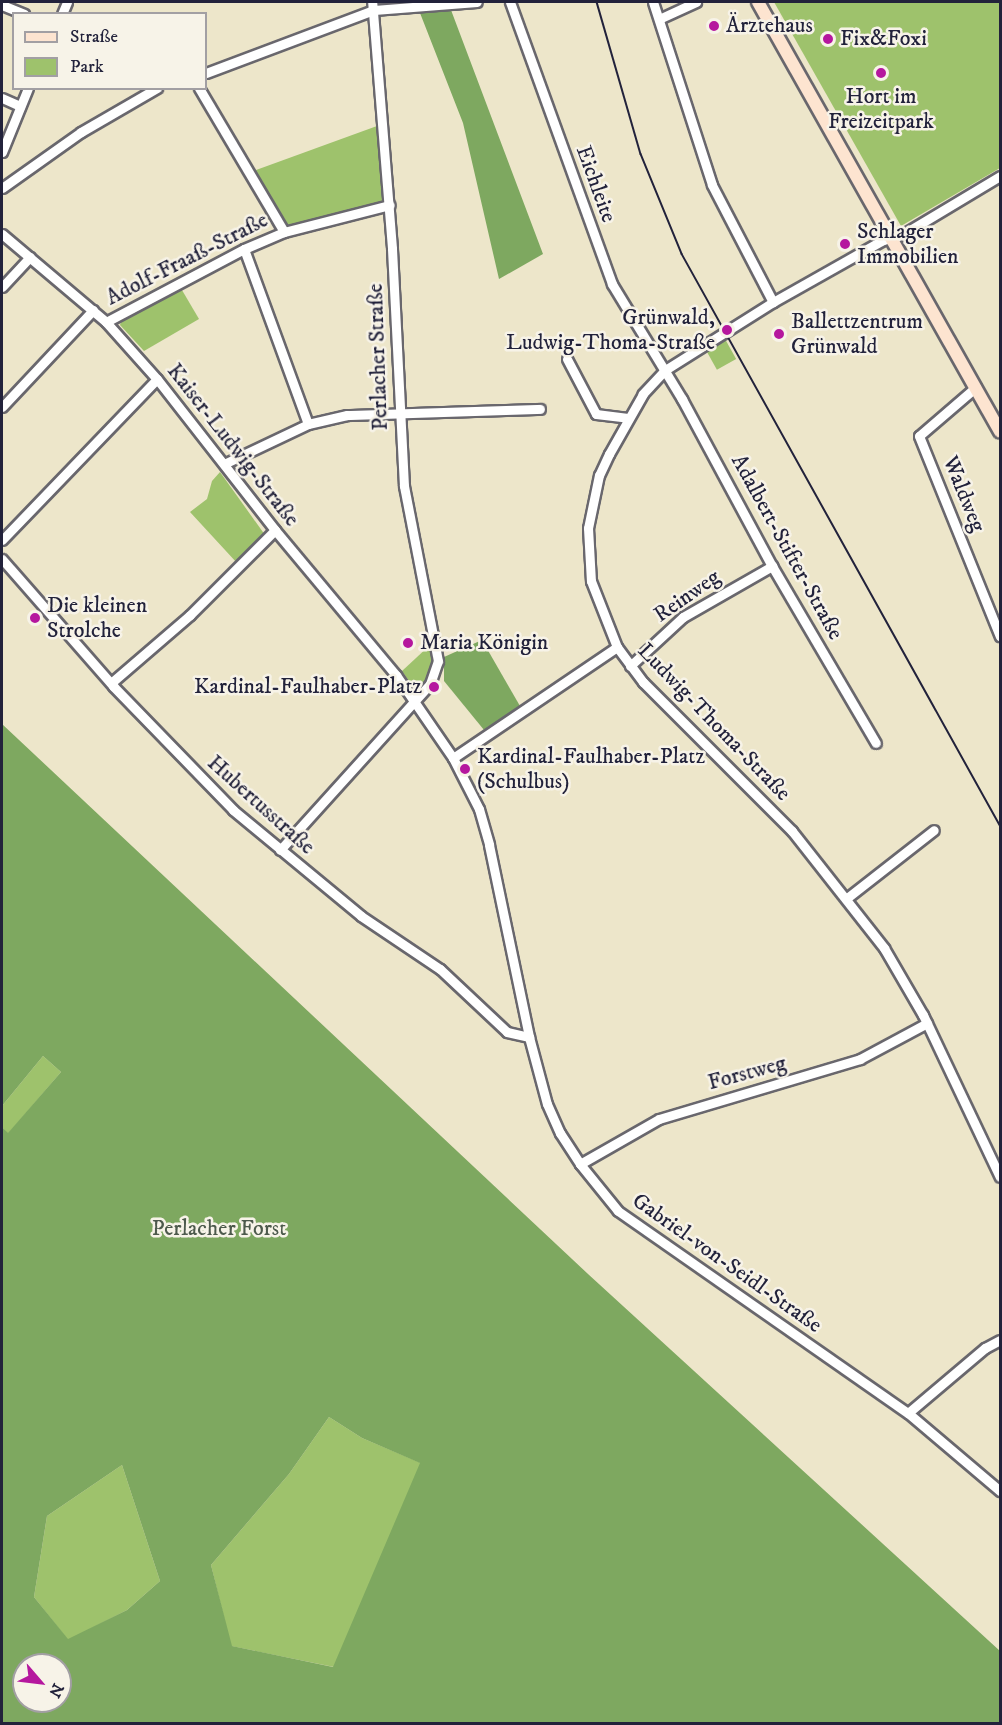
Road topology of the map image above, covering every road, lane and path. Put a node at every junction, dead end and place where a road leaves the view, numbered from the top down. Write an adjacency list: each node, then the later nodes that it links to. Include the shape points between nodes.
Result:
1 (477, 2): 7 (street)
2 (510, 2): 30 (street, Eichleite, via 612,284 637,331)
3 (653, 2): 9 (street)
4 (696, 2): 9 (street)
5 (758, 2): 22 (main road)
6 (2, 5): 8 (street)
7 (373, 6): 10 (street); 19 (street, Perlacher Straße)
8 (19, 12)
9 (659, 19): 26 (street, via 712,185)
10 (207, 73)
11 (27, 90): 15 (street)
12 (154, 90): 18 (street, via 81,132)
13 (200, 90): 20 (street)
14 (2, 98): 15 (street)
15 (20, 106): 16 (street)
16 (2, 152)
17 (1000, 177): 22 (street, Ludwig-Thoma-Straße)
18 (2, 188)
19 (390, 205): 20 (street, Adolf-Fraaß-Straße); 35 (street, Perlacher Straße)
20 (284, 232): 23 (street, Adolf-Fraaß-Straße)
21 (2, 234): 24 (street, Kaiser-Ludwig-Straße)
22 (891, 238): 26 (street, Ludwig-Thoma-Straße); 32 (main road)
23 (244, 249): 28 (street, Adolf-Fraaß-Straße); 37 (street)
24 (30, 257): 25 (street); 27 (street, Kaiser-Ludwig-Straße)
25 (2, 287)
26 (772, 302): 30 (street, Ludwig-Thoma-Straße)
27 (93, 310): 28 (street, Kaiser-Ludwig-Straße); 33 (street)
28 (106, 322): 31 (street, Kaiser-Ludwig-Straße)
29 (567, 359): 36 (street, via 596,414)
30 (665, 370): 36 (street, Ludwig-Thoma-Straße); 43 (street, Adalbert-Stifter-Straße)
31 (158, 379): 39 (street, Kaiser-Ludwig-Straße); 41 (street)
32 (976, 387): 38 (main road); 44 (street, Waldweg, via 919,435)
33 (2, 407)
34 (540, 409): 35 (street)
35 (399, 413): 37 (street, via 347,415); 48 (street, Perlacher Straße, via 411,534 438,661 430,684)
36 (628, 418): 45 (street, Ludwig-Thoma-Straße, via 599,475 588,528 591,581)
37 (308, 424): 39 (street)
38 (1000, 431)
39 (226, 463): 40 (street, Kaiser-Ludwig-Straße)
40 (275, 530): 47 (street, via 190,615); 48 (street, Kaiser-Ludwig-Straße)
41 (2, 540)
42 (2, 559): 47 (street, Hubertusstraße)
43 (772, 566): 46 (street, Reinweg, via 683,617); 49 (street, Adalbert-Stifter-Straße)
44 (1000, 636)
45 (617, 647): 46 (street, Ludwig-Thoma-Straße); 50 (street)
46 (630, 666): 53 (street, Ludwig-Thoma-Straße, via 792,831)
47 (111, 683): 52 (street, Hubertusstraße, via 217,794)
48 (414, 699): 50 (street, Gabriel-von-Seidl-Straße); 52 (street, Perlacher Straße)
49 (876, 743)
50 (453, 758): 55 (street, Gabriel-von-Seidl-Straße, via 478,809 489,845)
51 (934, 830): 53 (street)
52 (280, 850): 55 (street, Hubertusstraße, via 361,916 440,969 507,1032)
53 (847, 898): 54 (street, Ludwig-Thoma-Straße, via 884,948)
54 (927, 1023): 56 (street, Forstweg, via 860,1059 659,1119); 57 (street, Ludwig-Thoma-Straße)
55 (529, 1037): 56 (street, Gabriel-von-Seidl-Straße, via 547,1104)
56 (580, 1164): 59 (street, Gabriel-von-Seidl-Straße, via 618,1211)
57 (1000, 1177)
58 (1000, 1340): 59 (street, via 985,1348)
59 (908, 1413): 60 (street, Gabriel-von-Seidl-Straße)
60 (1000, 1491)

